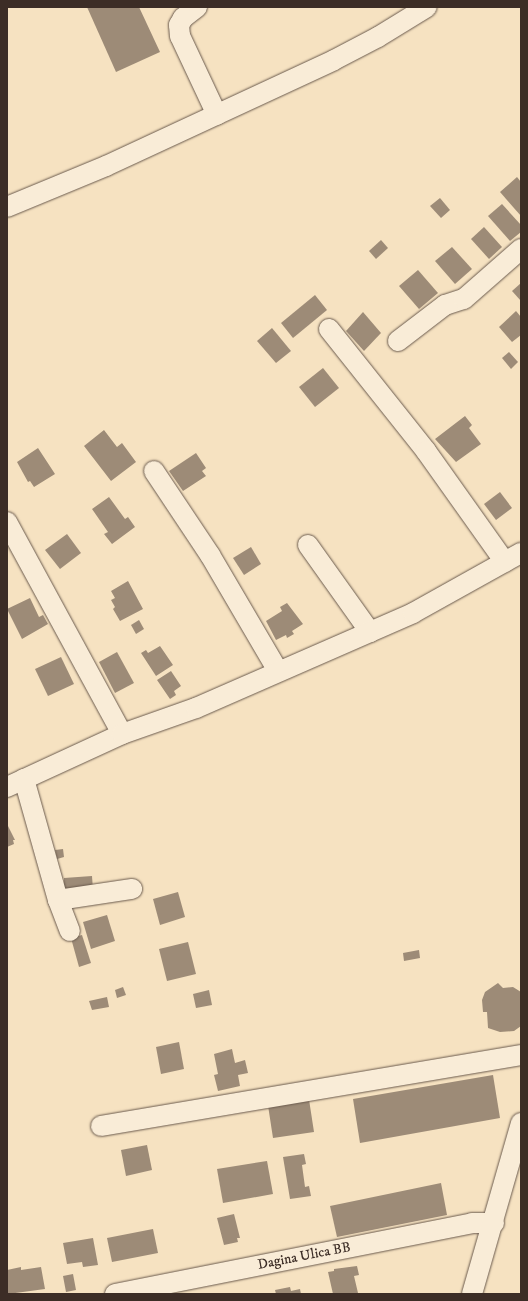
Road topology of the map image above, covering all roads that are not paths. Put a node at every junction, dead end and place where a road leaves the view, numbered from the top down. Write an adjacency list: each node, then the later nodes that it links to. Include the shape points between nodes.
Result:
1 (197, 7): 3 (street, via 183,18 179,25 180,36)
2 (427, 7): 3 (street, via 378,37)
3 (217, 115): 4 (street, via 106,166)
4 (7, 207)
5 (521, 249): 7 (street, via 464,299 445,305)
6 (329, 329): 11 (street)
7 (398, 341)
8 (154, 471): 13 (street, via 214,562)
9 (7, 522): 14 (street)
10 (308, 545): 12 (street)
11 (513, 557): 12 (street, via 413,613)
12 (370, 632): 13 (street)
13 (278, 671): 14 (street, via 196,708)
14 (122, 734): 15 (street)
15 (15, 783): 17 (street)
16 (132, 889): 17 (street)
17 (58, 900): 18 (street)
18 (70, 931)
19 (521, 1055): 21 (street)
20 (521, 1123): 22 (street)
21 (101, 1126)
22 (494, 1223): 23 (street, Dagina Ulica BB, via 472,1223); 24 (street)
23 (115, 1294)
24 (472, 1294)

